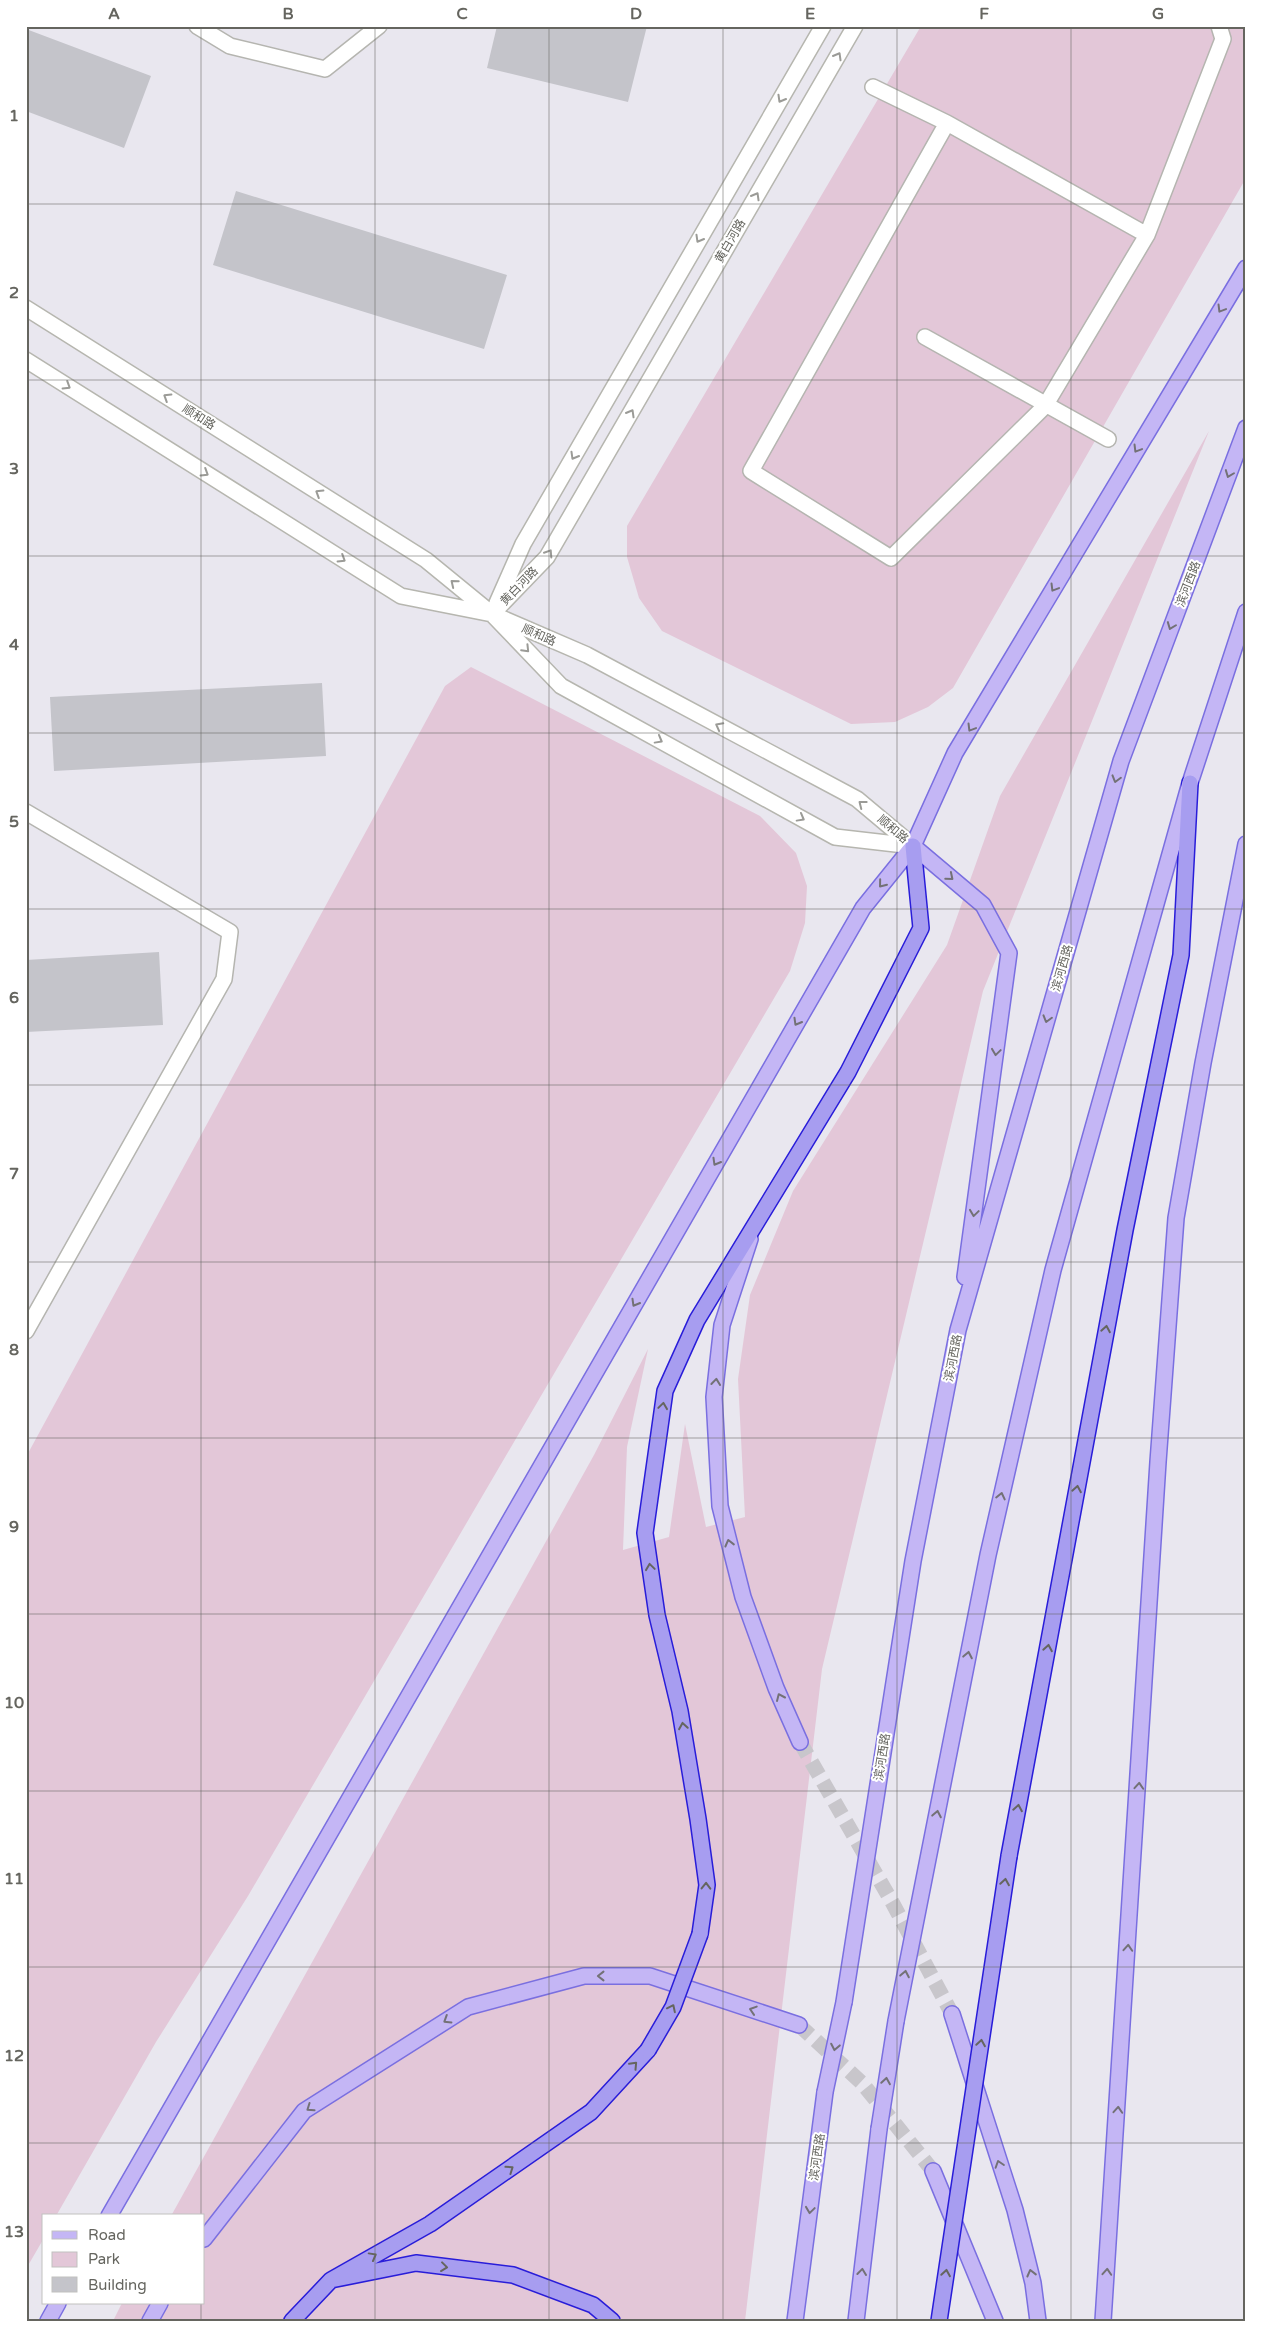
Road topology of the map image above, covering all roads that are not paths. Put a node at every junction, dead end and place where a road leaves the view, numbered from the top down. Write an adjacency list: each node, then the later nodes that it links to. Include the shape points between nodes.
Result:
1 (197, 26): 2 (street, via 230,46 326,69)
2 (379, 26)
3 (823, 26): 17 (street, 黄白河路, one-way to 17, via 523,544)
4 (855, 26): 17 (street, 黄白河路, one-way to 4, via 547,557)
5 (1219, 26): 8 (street, via 1222,39)
6 (873, 87): 7 (street)
7 (947, 123): 8 (street); 13 (street, via 751,471 891,558)
8 (1147, 235): 13 (street)
9 (1246, 268): 21 (main road, one-way to 21, via 955,753)
10 (26, 308): 17 (street, 顺和路, one-way to 10, via 426,560)
11 (925, 337): 13 (street)
12 (26, 360): 17 (street, 顺和路, one-way to 17, via 401,596)
13 (1045, 406): 15 (street)
14 (1246, 428): 23 (main road, 滨河西路, one-way to 23, via 1121,761)
15 (1108, 439)
16 (1246, 612): 18 (main road)
17 (492, 614): 21 (street, 顺和路, one-way to 17, via 857,800 587,655); 21 (street, 顺和路, one-way to 21, via 561,686 818,828 835,837)
18 (1190, 783): 39 (main road, one-way to 18, bridge, via 879,2129 896,2021 988,1555 1053,1270); 40 (highway, one-way to 18, bridge, via 1009,1856 1125,1230 1181,955)
19 (26, 812): 24 (street, via 230,932 224,978)
20 (1246, 844): 43 (main road, one-way to 20, via 1176,1218)
21 (913, 846): 22 (highway, via 921,928 848,1072); 23 (main road, one-way to 23, via 983,905 1009,953); 29 (main road, one-way to 29, via 863,908)
22 (755, 1224): 25 (main road, one-way to 22, via 776,1688 743,1597 720,1506 714,1397 722,1325); 31 (highway, one-way to 22, bridge, via 430,2224 591,2112 648,2050 673,2007 700,1934 707,1885 680,1711 657,1615 645,1533 665,1391 697,1320)
23 (958, 1330): 38 (main road, 滨河西路, one-way to 38, bridge, via 913,1561 844,2002 825,2092)
24 (26, 1331)
25 (800, 1742)
26 (952, 2014): 42 (main road, one-way to 26, via 1033,2283 1015,2210)
27 (799, 2025): 30 (main road, one-way to 30, via 650,1976 584,1976 468,2007 304,2111)
28 (932, 2171): 41 (main road)
29 (110, 2214)
30 (205, 2238)
31 (331, 2280): 36 (highway); 37 (highway, one-way to 37, via 416,2263 513,2276 593,2305)
32 (57, 2304): 34 (main road)
33 (159, 2304): 35 (main road)
34 (48, 2321)
35 (150, 2321)
36 (292, 2321)
37 (612, 2321)
38 (795, 2321)
39 (856, 2321)
40 (939, 2321)
41 (995, 2321)
42 (1038, 2321)
43 (1103, 2321)

